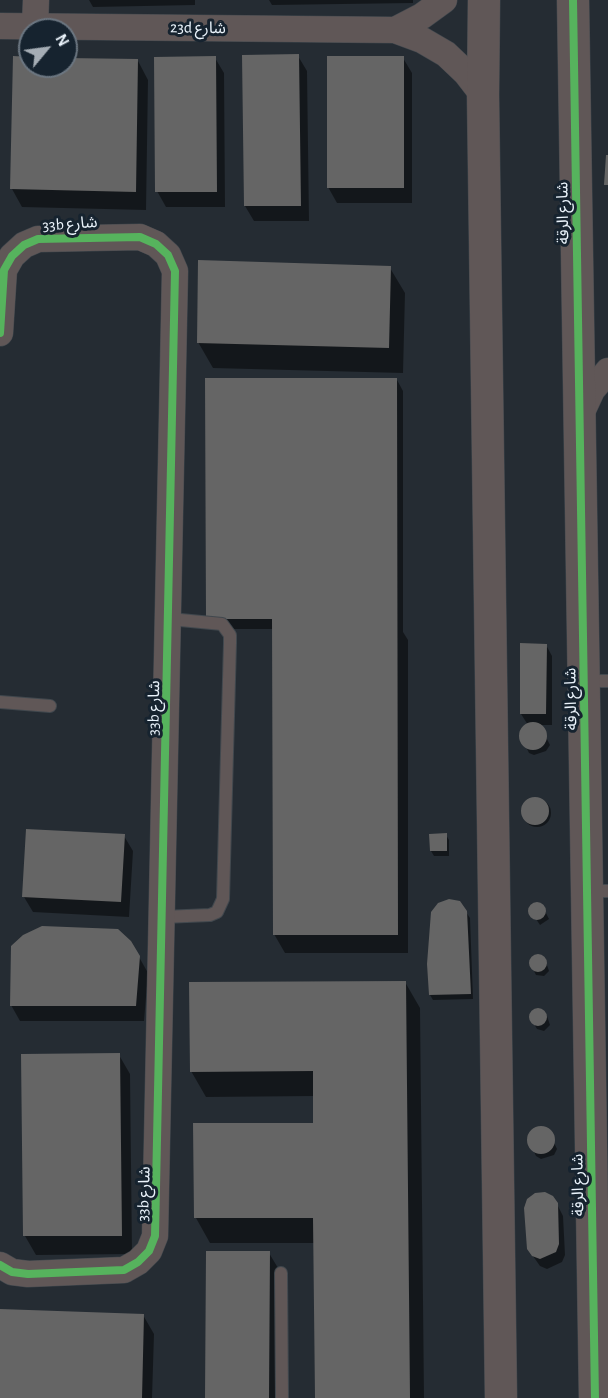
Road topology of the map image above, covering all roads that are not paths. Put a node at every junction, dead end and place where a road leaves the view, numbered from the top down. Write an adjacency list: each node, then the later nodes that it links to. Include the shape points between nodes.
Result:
1 (36, 0): 5 (street)
2 (444, 0): 9 (street, 23d شارع)
3 (484, 0): 10 (street)
4 (573, 0): 13 (street, شارع الرقة)
5 (41, 18)
6 (0, 26): 7 (street, 23d شارع)
7 (18, 26)
8 (78, 27): 9 (street, 23d شارع)
9 (395, 30): 10 (street, 23d شارع, via 446,54)
10 (483, 95): 23 (street)
11 (0, 333): 14 (street, 33b شارع, via 4,270 24,245 54,237 123,235 148,240 168,255 177,288)
12 (608, 371): 13 (street, via 592,390)
13 (580, 416): 15 (street, شارع الرقة)
14 (170, 619): 19 (street, 33b شارع); 19 (lane, via 222,624 230,643 223,899 217,912 210,915)
15 (596, 681): 18 (street, شارع الرقة)
16 (0, 702): 17 (lane)
17 (50, 706)
18 (597, 891): 22 (street, شارع الرقة)
19 (163, 916): 20 (street, 33b شارع, via 157,1220 156,1236 149,1251 124,1270 108,1273 28,1274)
20 (0, 1265)
21 (281, 1273): 24 (lane)
22 (602, 1330): 25 (street, شارع الرقة)
23 (496, 1393)
24 (282, 1398)
25 (595, 1398)

